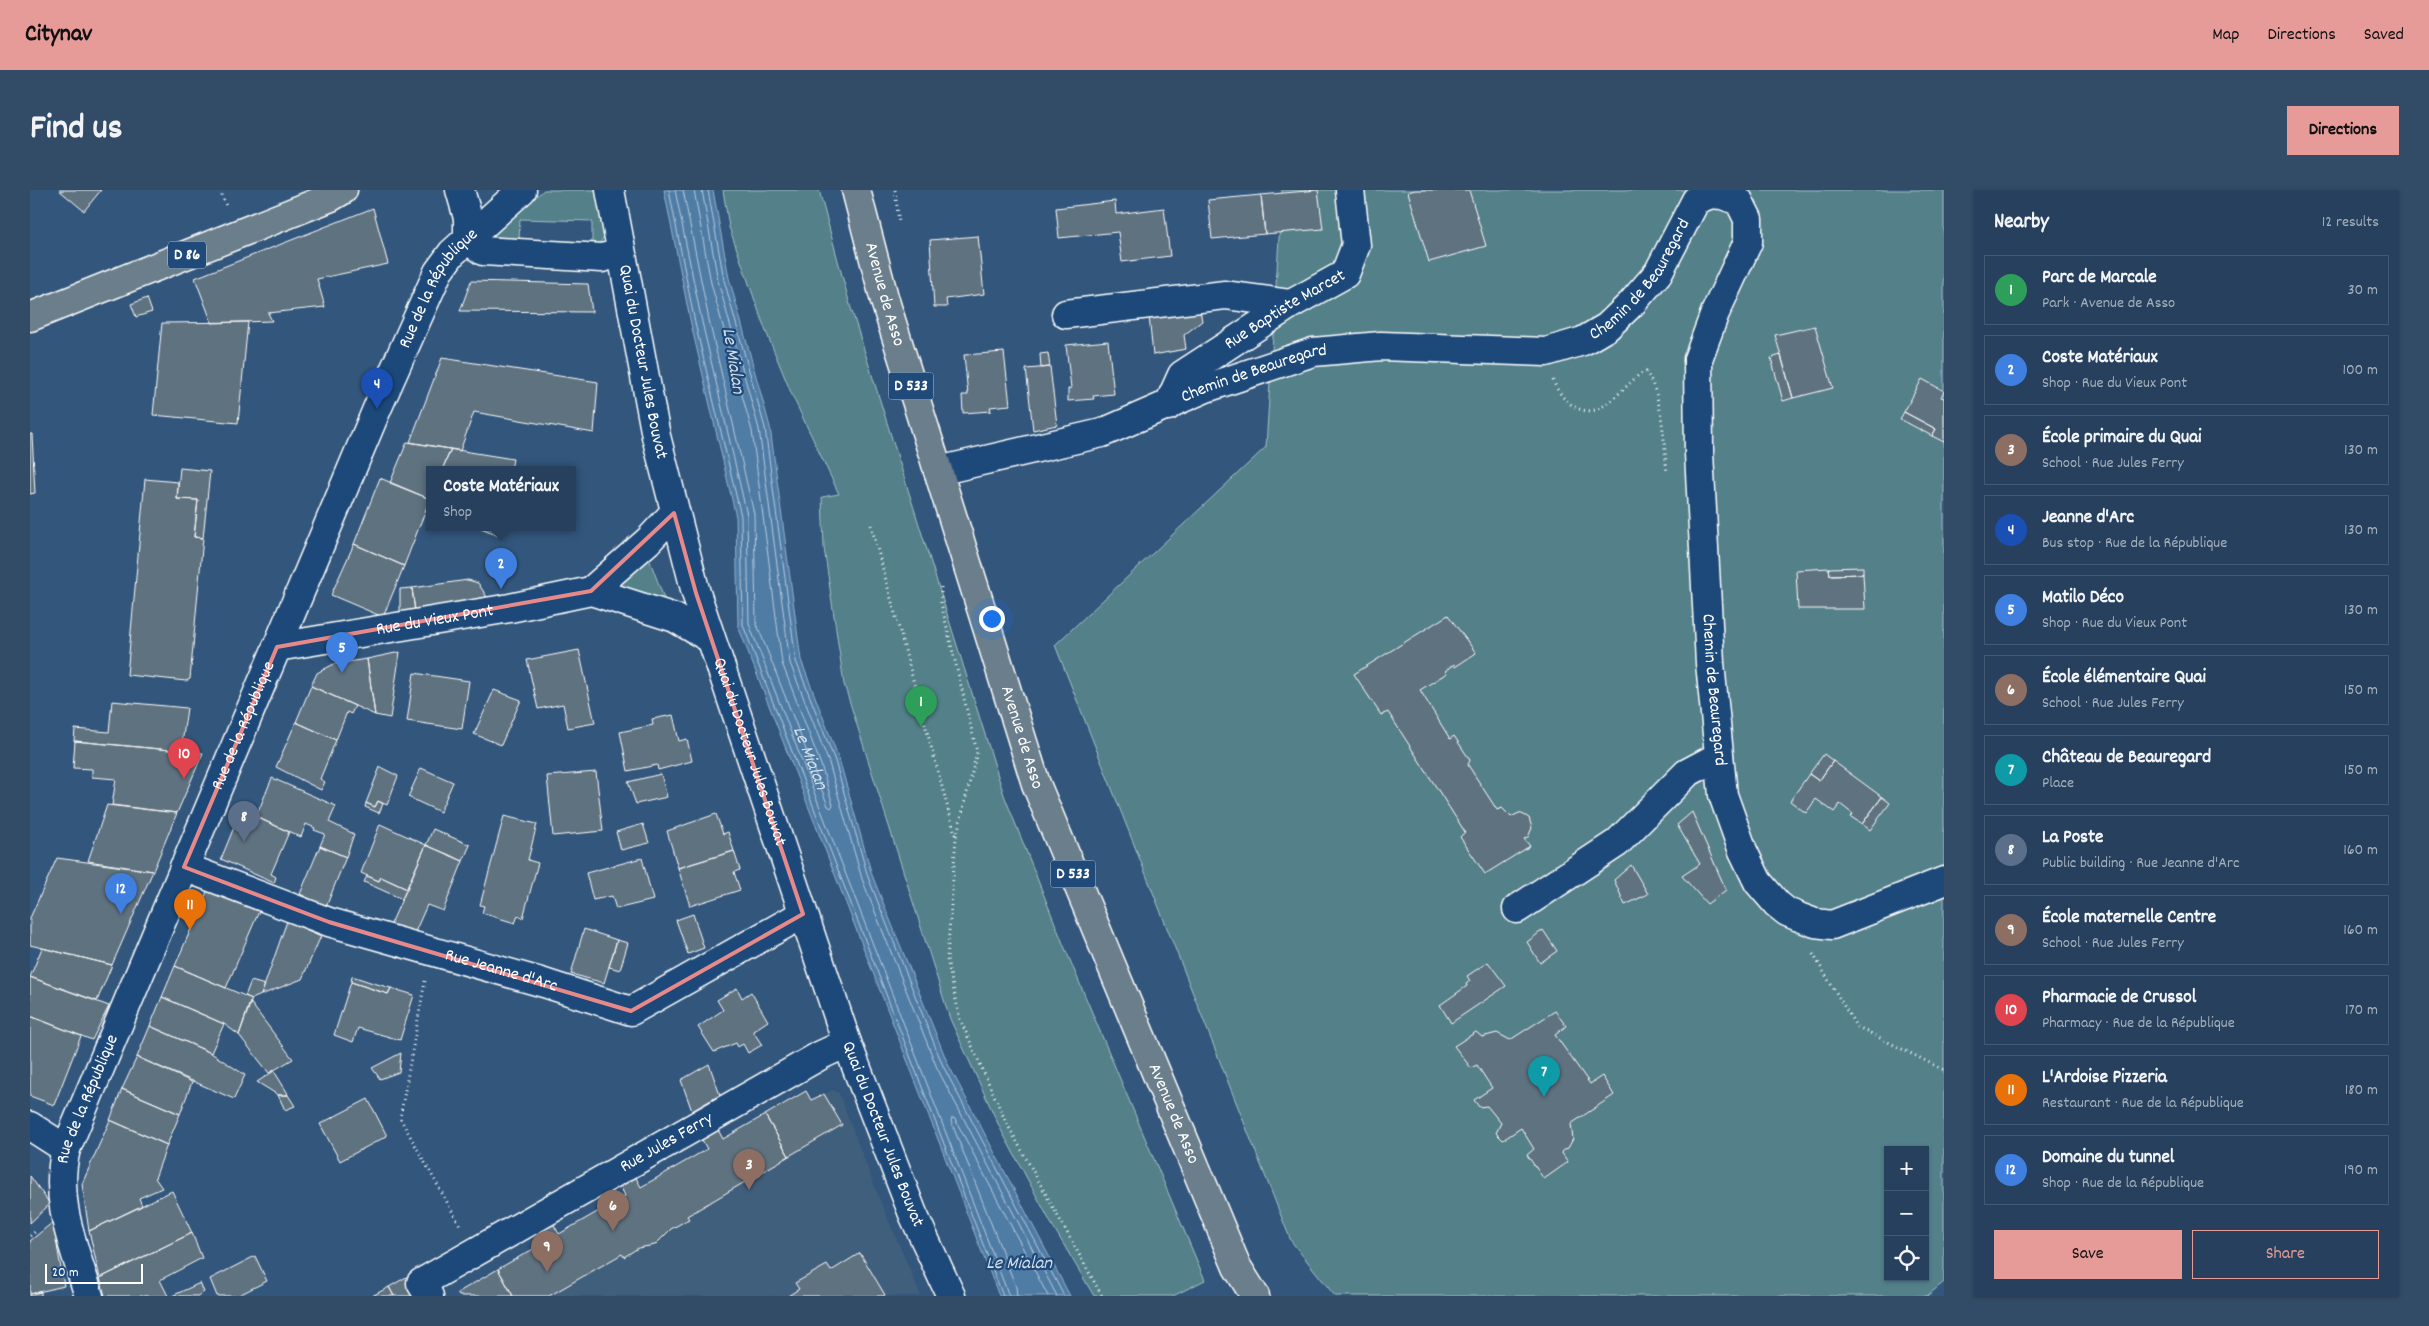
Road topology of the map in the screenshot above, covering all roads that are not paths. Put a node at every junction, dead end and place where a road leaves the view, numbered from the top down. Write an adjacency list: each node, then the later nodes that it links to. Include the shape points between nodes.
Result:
1 (343, 190): 12 (main road, D 86)
2 (460, 190): 8 (street, via 468,218)
3 (610, 190): 9 (street, Quai du Docteur Jules Bouvat)
4 (856, 190): 14 (main road, Avenue de Asso / D 533, via 885,301)
5 (1350, 190): 10 (street, Rue Baptiste Marcet, via 1356,245 1346,274)
6 (1721, 192): 13 (street, Chemin de Beauregard, via 1696,200 1658,273 1607,327 1583,341 1546,352 1381,346 1313,352 1206,388); 19 (street, Chemin de Beauregard, via 1739,201 1748,219 1748,242 1698,359 1699,453)
7 (513, 193): 8 (street, Rue de la République)
8 (468, 240): 9 (street, via 476,248 492,253 602,258); 18 (street, Rue de la République, via 452,253 438,272)
9 (621, 253): 15 (street, Quai du Docteur Jules Bouvat)
10 (1291, 304): 11 (street, via 1225,295); 13 (street, Rue Baptiste Marcet, via 1182,375)
11 (1066, 314)
12 (30, 317)
13 (1168, 406): 14 (street, Chemin de Beauregard, via 1102,433)
14 (938, 471): 27 (main road, Avenue de Asso / D 533, via 1036,784)
15 (674, 513): 16 (street, Rue du Vieux Pont, via 648,541); 17 (street, Quai du Docteur Jules Bouvat)
16 (591, 591): 17 (street, Rue du Vieux Pont, via 676,618); 18 (street, Rue du Vieux Pont, via 510,608)
17 (710, 640): 23 (street, Quai du Docteur Jules Bouvat)
18 (277, 647): 20 (street, Rue de la République)
19 (1718, 756): 21 (street, Chemin de Beauregard, via 1724,795 1743,851 1758,882 1787,912 1815,923 1832,925); 22 (street, via 1687,773 1617,843)
20 (184, 867): 23 (street, Rue Jeanne d'Arc, via 329,922 631,1010); 26 (street, Rue de la République)
21 (1944, 881)
22 (1517, 909)
23 (803, 914): 24 (street, Quai du Docteur Jules Bouvat)
24 (847, 1042): 29 (street, Rue Jules Ferry, via 421,1283); 30 (street, Quai du Docteur Jules Bouvat, via 913,1214)
25 (30, 1126): 26 (street)
26 (66, 1149): 28 (street, Rue de la République, via 61,1170 62,1198)
27 (1238, 1267): 31 (main road, Avenue de Asso / D 533); 32 (main road, Avenue de Asso / D 533)
28 (89, 1296)
29 (429, 1296)
30 (950, 1296)
31 (1244, 1296)
32 (1255, 1296)

